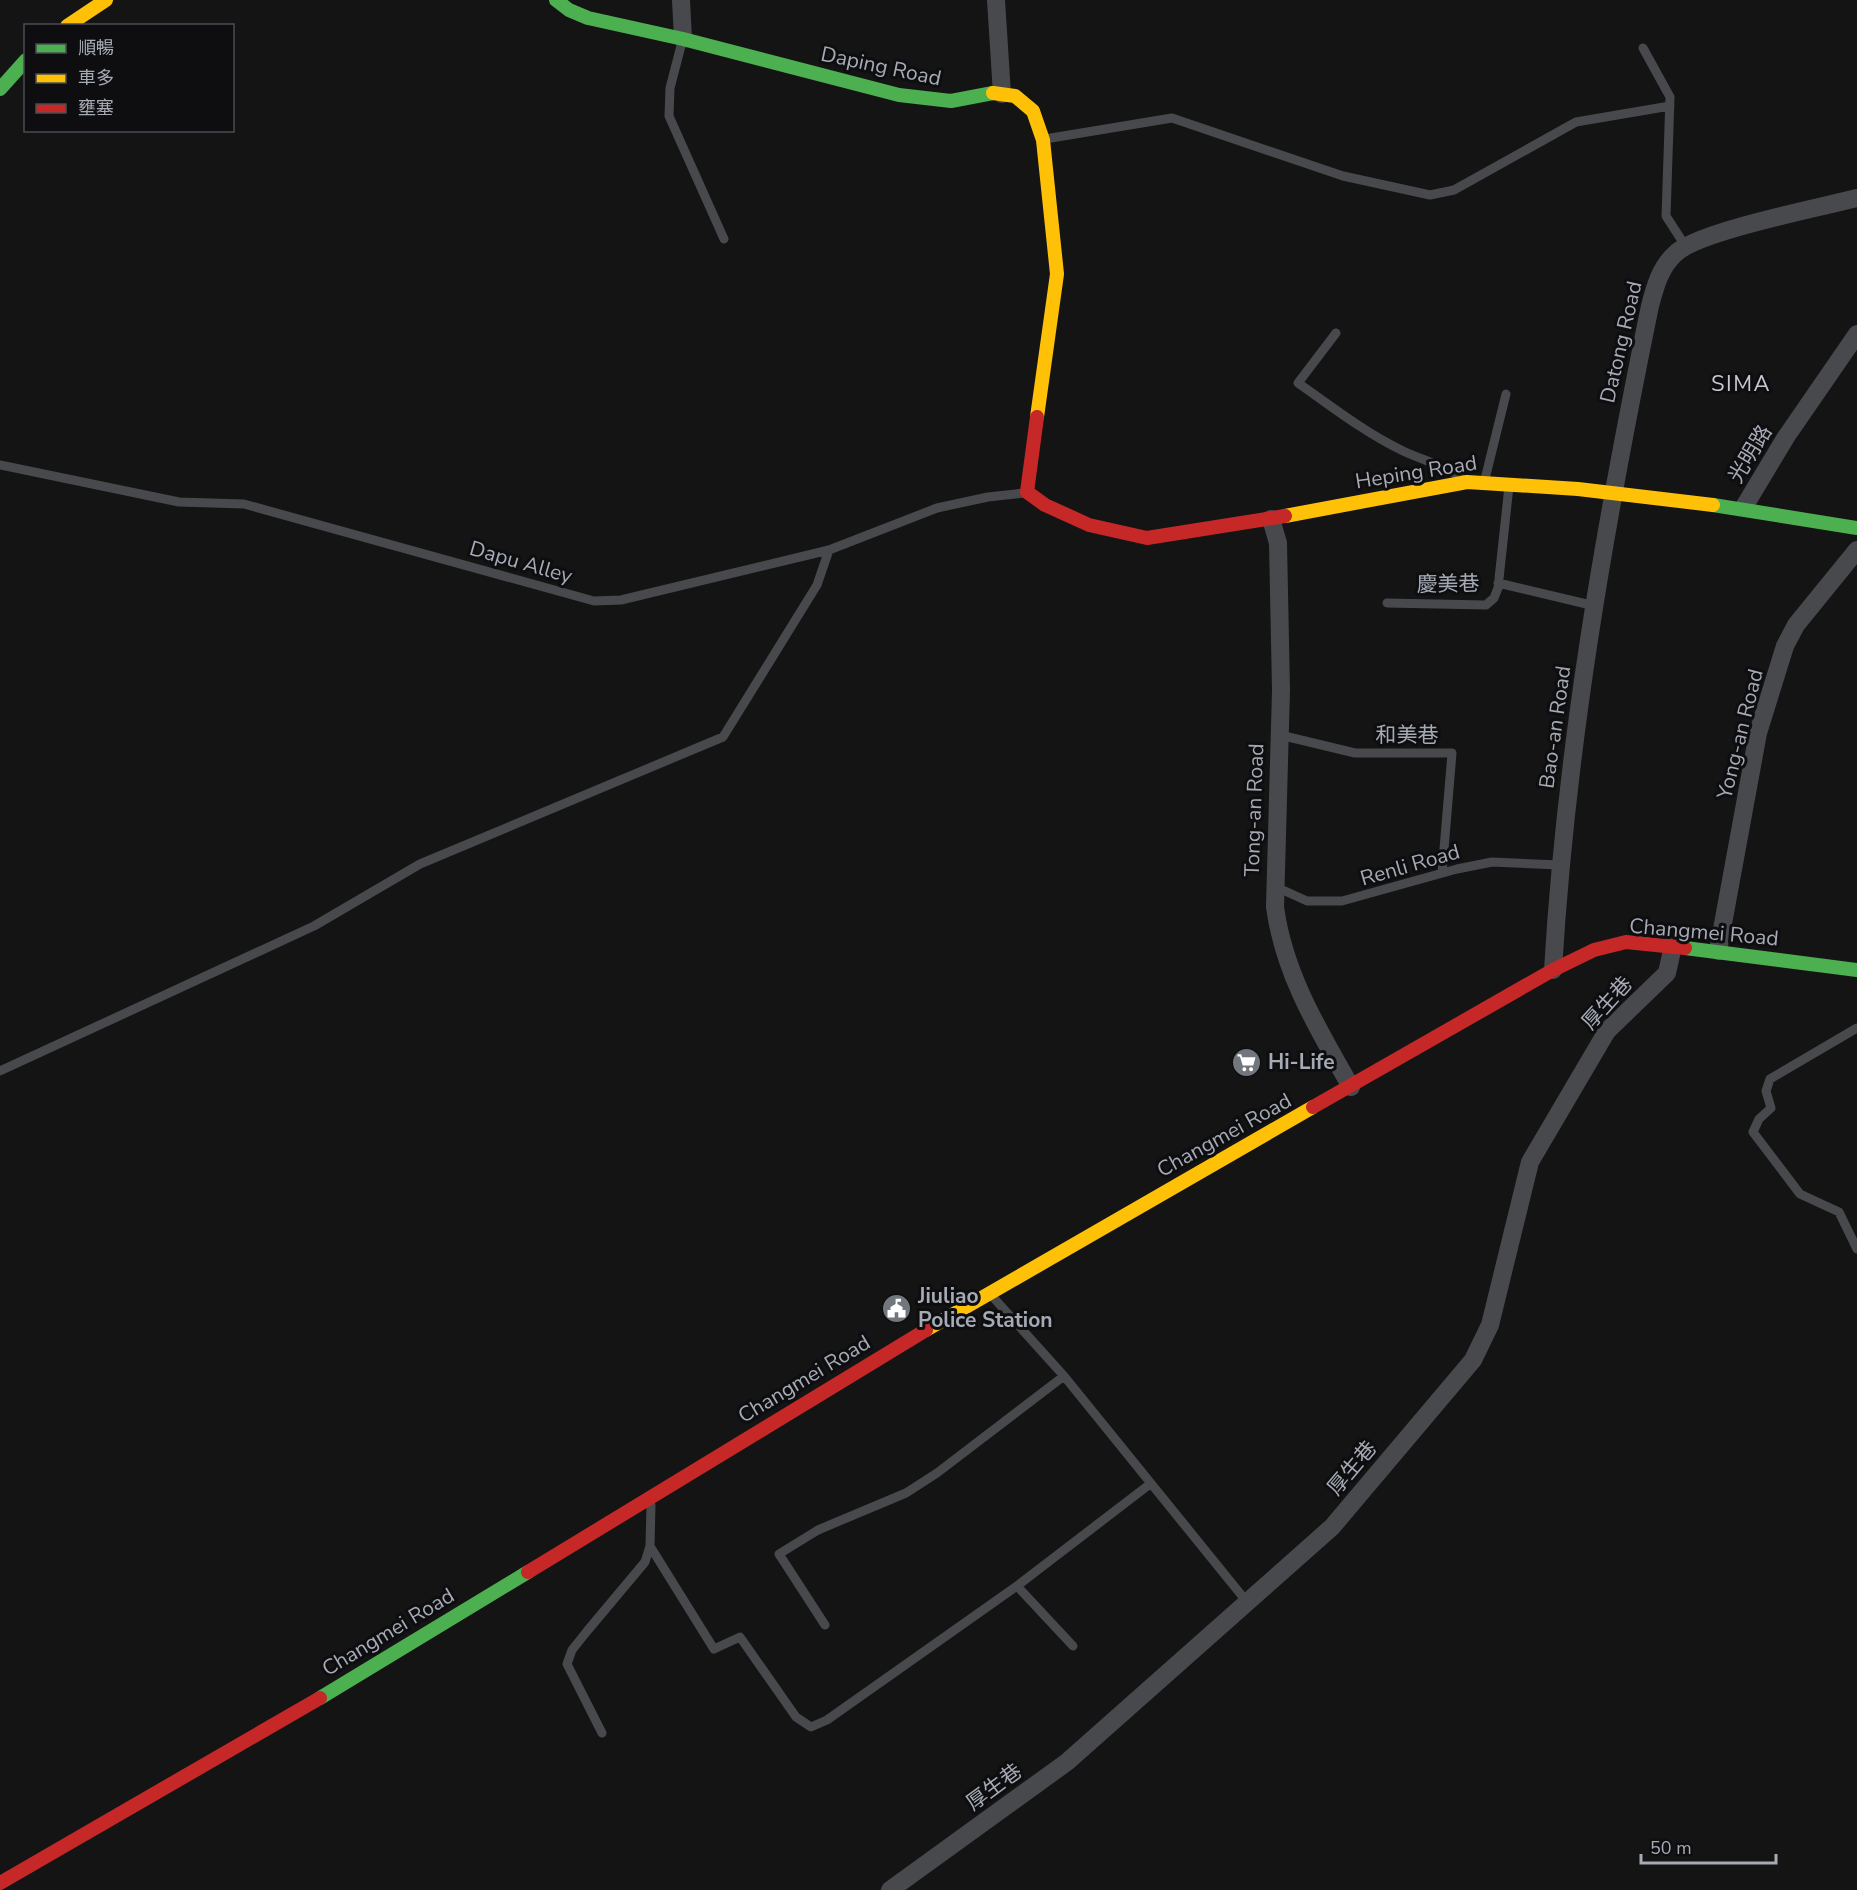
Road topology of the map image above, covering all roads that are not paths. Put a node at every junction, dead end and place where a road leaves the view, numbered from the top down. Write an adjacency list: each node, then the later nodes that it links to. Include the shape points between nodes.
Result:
1 (106, 0): 5 (main road)
2 (556, 0): 6 (main road, Daping Road, via 588,18)
3 (681, 0): 6 (street)
4 (996, 0): 10 (street)
5 (70, 24)
6 (683, 39): 10 (main road, Daping Road, via 899,95 951,101); 14 (lane, via 670,88 669,116)
7 (1643, 48): 11 (lane, via 1666,87)
8 (24, 62): 9 (main road)
9 (0, 89)
10 (1002, 94): 12 (main road, via 1015,96 1033,111)
11 (1670, 106): 12 (lane, via 1576,122 1454,190 1430,195 1343,176 1173,118); 15 (lane, via 1666,216)
12 (1043, 140): 23 (main road, via 1057,274)
13 (1857, 198): 15 (street, Datong Road, via 1700,238)
14 (724, 239)
15 (1686, 247): 24 (street, Datong Road, via 1676,253 1658,277)
16 (1336, 333): 20 (lane, via 1298,383 1365,430 1401,450 1447,468)
17 (1857, 334): 25 (street, 光明路, via 1785,437)
18 (1506, 394): 21 (lane)
19 (0, 465): 28 (lane, Dapu Alley, via 179,502 244,504 594,602 621,600)
20 (1467, 482): 21 (main road, Heping Road); 26 (main road, Heping Road)
21 (1485, 482): 22 (main road, Heping Road)
22 (1510, 483): 24 (main road, Heping Road); 30 (lane, 慶美巷)
23 (1027, 492): 26 (main road, Heping Road, via 1045,506 1089,525 1147,538); 28 (lane, Dapu Alley, via 937,508)
24 (1612, 492): 25 (main road, Heping Road); 32 (street, Bao-an Road)
25 (1744, 507): 27 (main road, Heping Road)
26 (1271, 519): 33 (street, Tong-an Road, via 1278,543)
27 (1857, 528)
28 (829, 550): 42 (lane, via 818,585 723,737 420,864 314,926)
29 (1857, 550): 38 (street, Yong-an Road, via 1796,625 1785,646 1758,733)
30 (1498, 583): 31 (lane, 慶美巷, via 1494,598 1486,605); 32 (lane, 慶美巷)
31 (1387, 603)
32 (1595, 606): 34 (street, Bao-an Road)
33 (1280, 735): 35 (lane, 和美巷, via 1355,753 1452,753); 36 (street, Tong-an Road)
34 (1559, 865): 35 (lane, Renli Road, via 1492,862); 39 (street, Bao-an Road)
35 (1442, 873): 36 (lane, Renli Road, via 1342,901 1307,901)
36 (1274, 886): 43 (street, Tong-an Road, via 1279,939 1299,995)
37 (1673, 946): 38 (main road, Changmei Road); 39 (main road, Changmei Road, via 1626,942 1594,950); 51 (street, 厚生巷, via 1667,973 1607,1031 1530,1162 1490,1325 1473,1360 1332,1527)
38 (1718, 951): 40 (main road, Changmei Road)
39 (1553, 970): 43 (main road, Changmei Road)
40 (1857, 970)
41 (1857, 1028): 44 (lane, via 1770,1079 1766,1091 1771,1108 1753,1132 1800,1194 1839,1212)
42 (0, 1071)
43 (1351, 1087): 45 (main road, Changmei Road)
44 (1857, 1249)
45 (989, 1292): 46 (lane); 48 (main road, Changmei Road)
46 (1064, 1376): 47 (lane); 52 (lane, via 906,1493 819,1530 779,1554)
47 (1150, 1484): 50 (lane); 51 (lane)
48 (651, 1496): 49 (lane); 55 (main road, Changmei Road, via 310,1704)
49 (650, 1546): 50 (lane, via 714,1649 740,1637 796,1718 811,1727 827,1720); 54 (lane, via 645,1562 577,1643 567,1664)
50 (1017, 1586): 53 (lane)
51 (1247, 1602): 56 (street, 厚生巷, via 1067,1762)
52 (825, 1625)
53 (1073, 1646)
54 (602, 1733)
55 (0, 1883)
56 (890, 1890)

